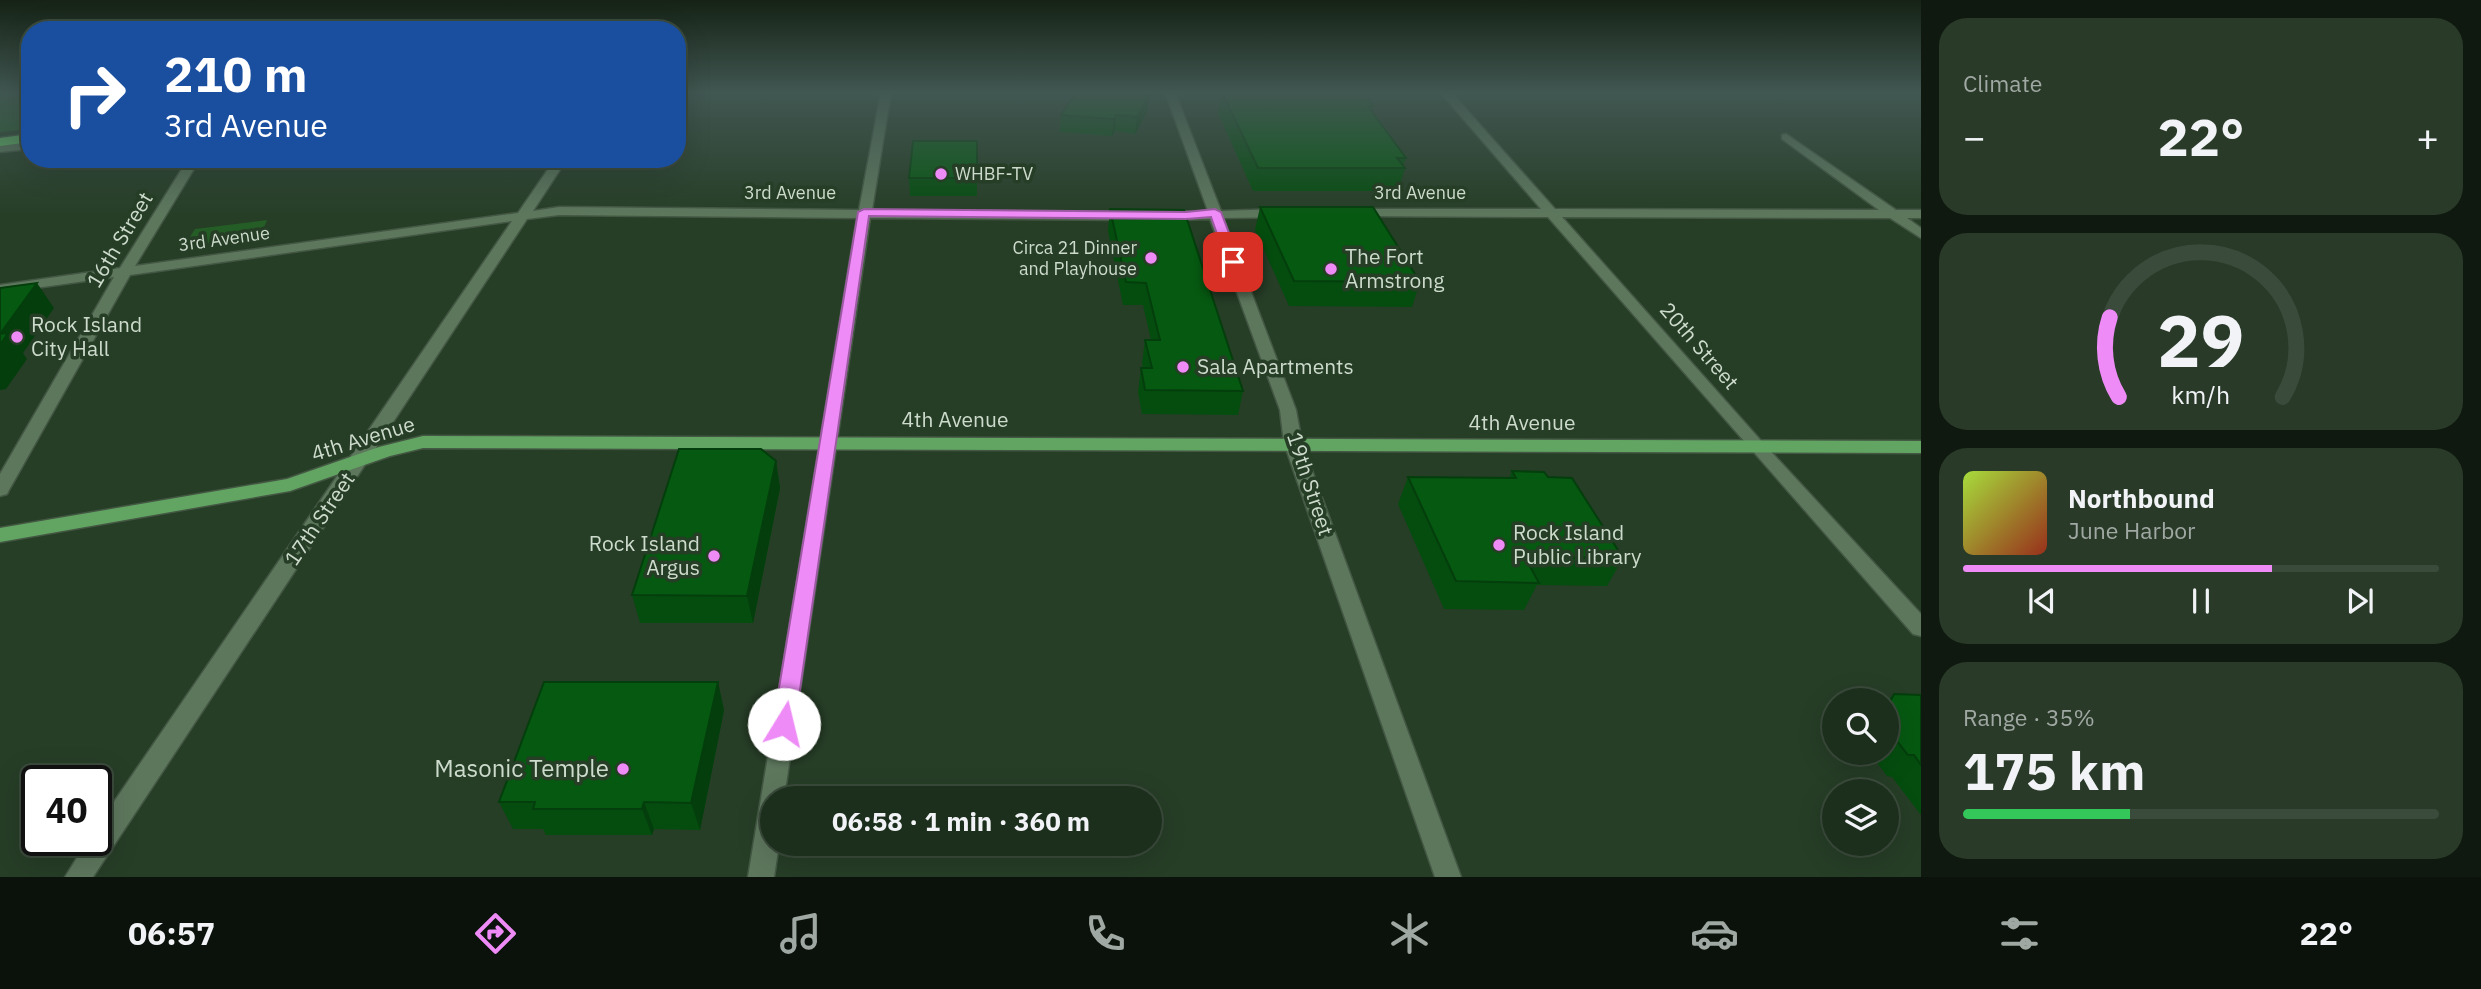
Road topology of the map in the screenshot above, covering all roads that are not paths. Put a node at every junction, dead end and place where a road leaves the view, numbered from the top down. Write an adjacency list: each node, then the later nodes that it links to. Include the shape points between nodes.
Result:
1 (878, 133): 11 (street)
2 (1185, 133): 12 (street, 19th Street)
3 (1480, 133): 15 (street, 20th Street)
4 (1786, 137): 16 (street)
5 (21, 139): 6 (highway)
6 (0, 142)
7 (21, 146): 8 (street)
8 (0, 148)
9 (189, 168): 20 (street, 16th Street)
10 (555, 168): 18 (street, 17th Street)
11 (864, 212): 12 (street, 3rd Avenue, via 1172,216); 18 (street, 3rd Avenue, via 571,210); 22 (street)
12 (1215, 212): 13 (street, 3rd Avenue); 23 (street, 19th Street, via 1289,410)
13 (1299, 213)
14 (1341, 213): 15 (street, 3rd Avenue)
15 (1549, 213): 16 (street, 3rd Avenue); 24 (street, 20th Street)
16 (1894, 214): 17 (street, 3rd Avenue); 19 (street)
17 (1921, 214)
18 (522, 217): 20 (street, 3rd Avenue); 26 (street, 17th Street)
19 (1921, 234)
20 (125, 272): 21 (street, 3rd Avenue); 27 (street, 16th Street)
21 (0, 289)
22 (828, 442): 23 (main road, 4th Avenue); 26 (main road, 4th Avenue, via 444,441 405,445); 30 (street)
23 (1293, 443): 24 (main road, 4th Avenue); 34 (street, 19th Street)
24 (1757, 447): 25 (main road, 4th Avenue); 29 (street, 20th Street)
25 (1921, 447)
26 (360, 461): 28 (main road, 4th Avenue, via 290,485); 32 (street, 17th Street)
27 (0, 490)
28 (0, 535)
29 (1921, 628)
30 (774, 786)
31 (764, 856): 33 (street)
32 (78, 877)
33 (761, 877)
34 (1448, 877)

